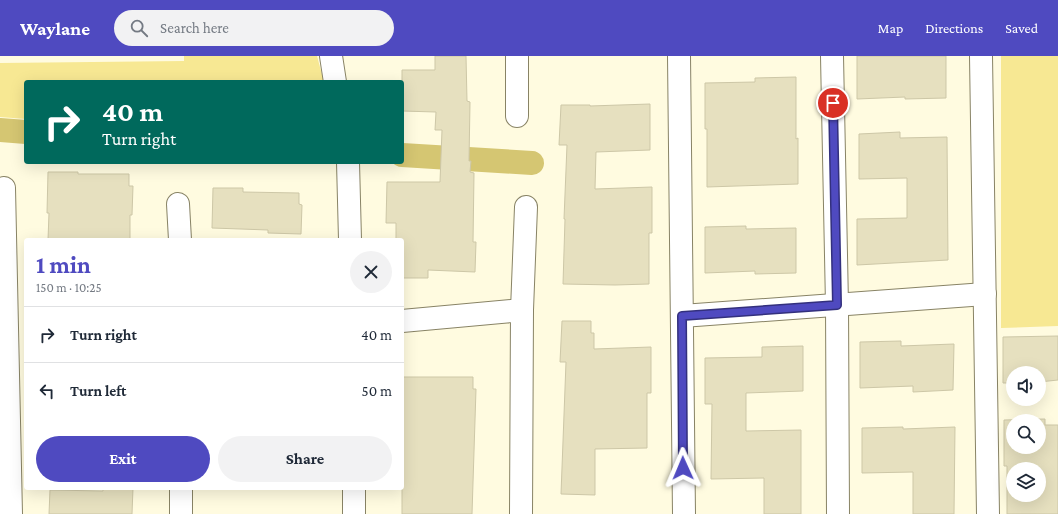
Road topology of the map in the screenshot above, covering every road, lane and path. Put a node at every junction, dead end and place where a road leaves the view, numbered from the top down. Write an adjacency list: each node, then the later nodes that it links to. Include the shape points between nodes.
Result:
1 (331, 56): 6 (street)
2 (517, 56): 7 (street)
3 (679, 56): 18 (street)
4 (832, 56): 15 (street)
5 (982, 56): 14 (street)
6 (335, 80)
7 (517, 116)
8 (348, 164): 13 (street)
9 (4, 188): 17 (street)
10 (178, 204): 12 (street)
11 (526, 207): 16 (street)
12 (180, 238)
13 (350, 238)
14 (986, 294): 15 (street); 28 (street)
15 (837, 305): 18 (street); 27 (street)
16 (522, 310): 19 (street); 25 (street)
17 (11, 311): 22 (street)
18 (682, 316): 26 (street)
19 (404, 321)
20 (181, 490): 23 (street)
21 (354, 490): 24 (street)
22 (10, 514)
23 (181, 514)
24 (354, 514)
25 (521, 514)
26 (684, 514)
27 (838, 514)
28 (988, 514)

